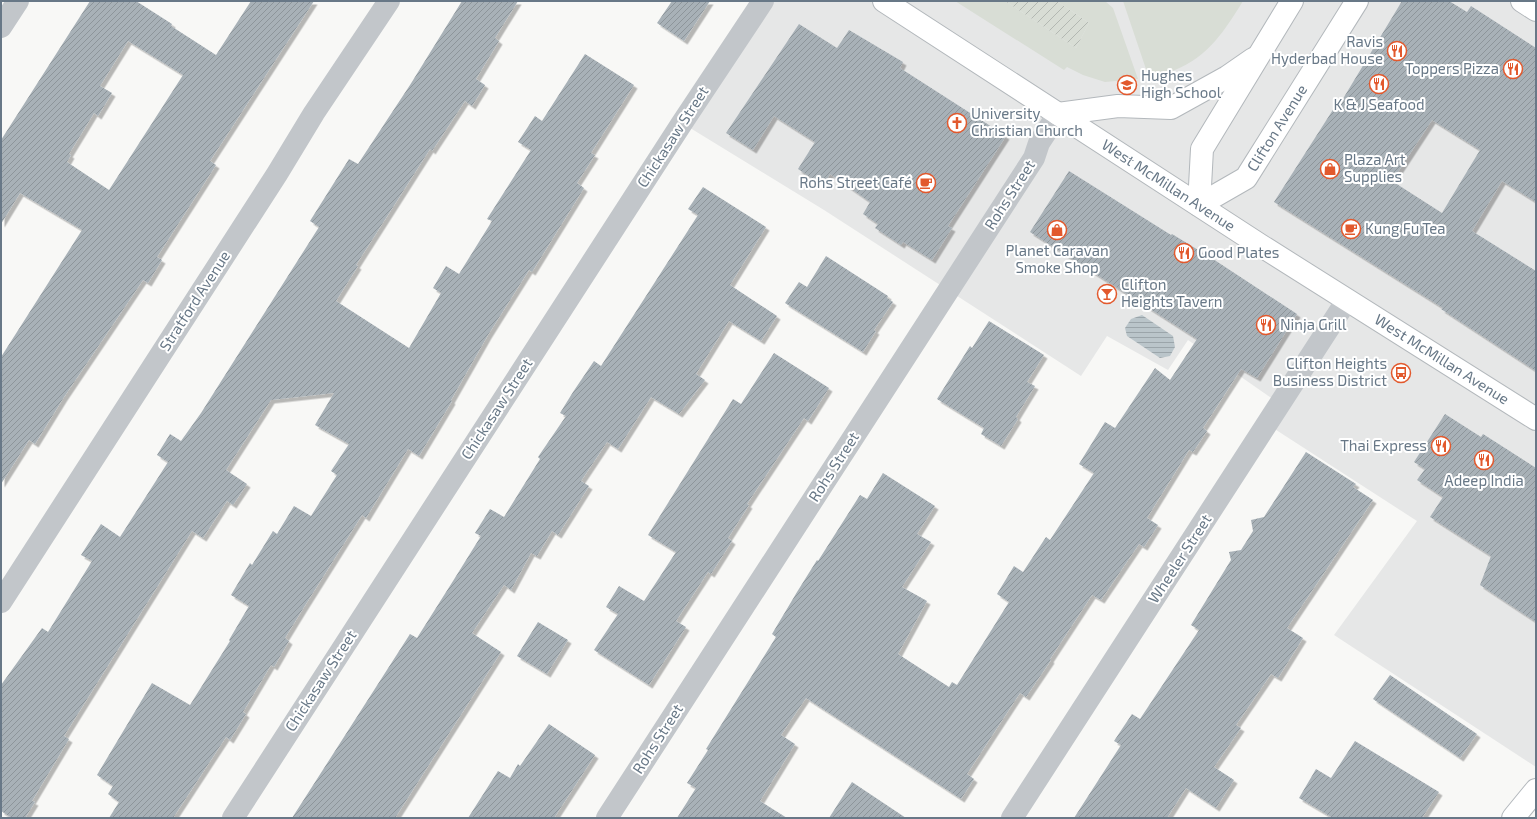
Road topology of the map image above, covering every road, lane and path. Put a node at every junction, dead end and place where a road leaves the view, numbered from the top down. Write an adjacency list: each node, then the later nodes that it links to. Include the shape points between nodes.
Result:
1 (18, 1): 9 (street)
2 (389, 1): 15 (street, Stratford Avenue, via 314,113)
3 (763, 1): 17 (street, Chickasaw Street)
4 (884, 1): 11 (main road, West McMillan Avenue)
5 (1292, 1): 10 (main road)
6 (1357, 1): 12 (main road, Clifton Avenue, via 1246,178)
7 (1522, 1): 8 (main road)
8 (1536, 10)
9 (1, 27)
10 (1259, 55): 11 (main road, via 1227,77 1171,108 1118,106); 12 (main road, via 1202,149)
11 (1058, 114): 12 (main road, West McMillan Avenue); 18 (street, Rohs Street, via 1039,143 1034,158)
12 (1199, 205): 13 (main road, West McMillan Avenue)
13 (1347, 300): 14 (main road, West McMillan Avenue); 19 (street, Wheeler Street)
14 (1536, 419)
15 (1, 602)
16 (1536, 790): 20 (main road)
17 (233, 818)
18 (607, 818)
19 (1012, 818)
20 (1512, 818)

